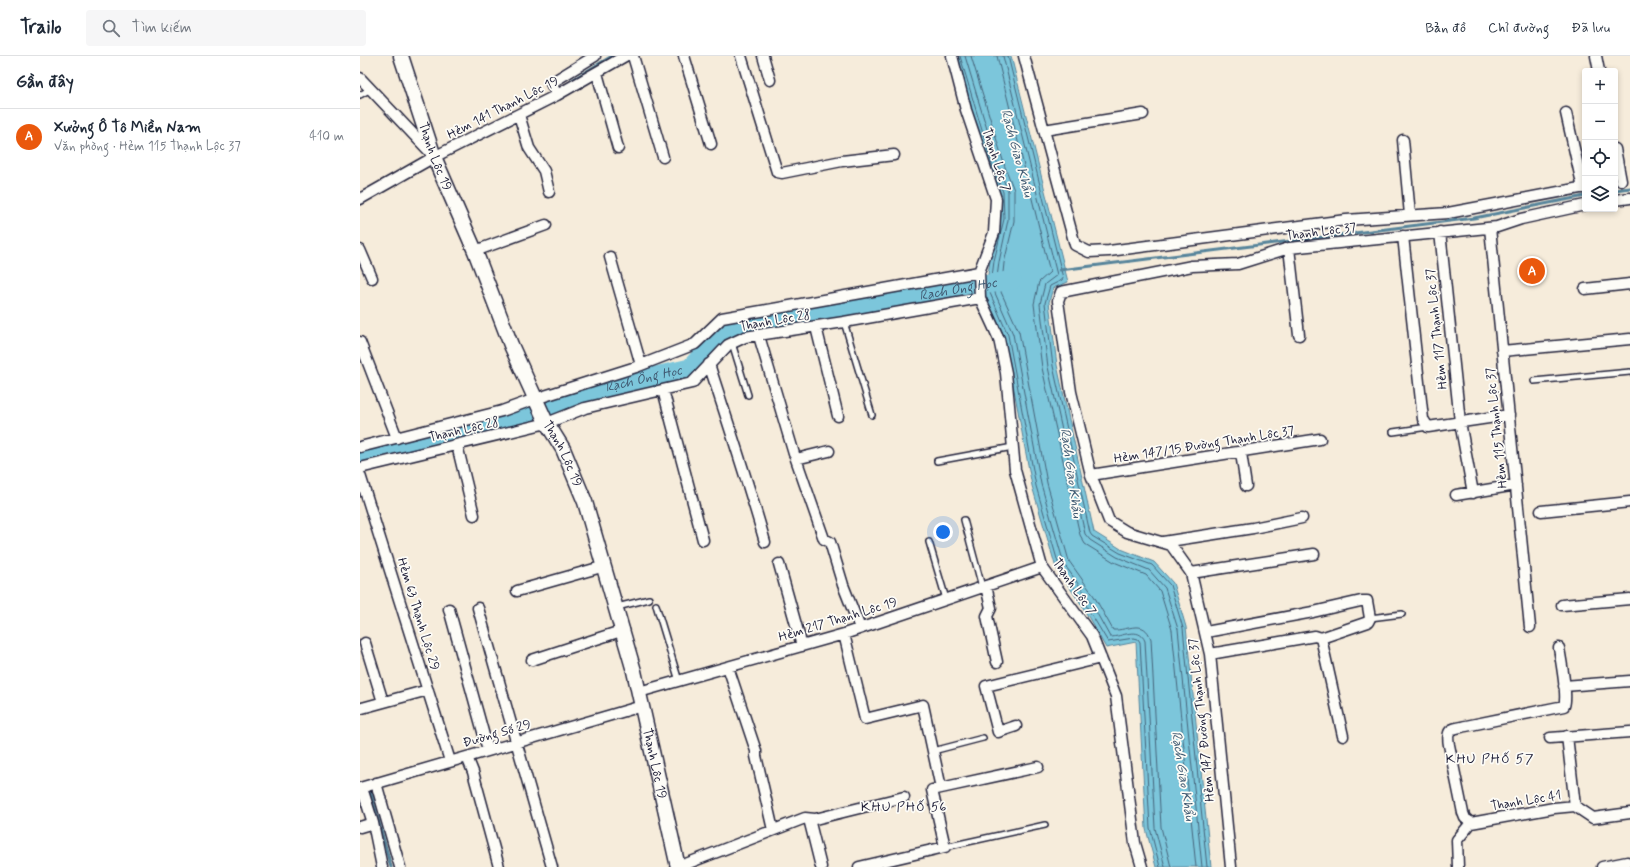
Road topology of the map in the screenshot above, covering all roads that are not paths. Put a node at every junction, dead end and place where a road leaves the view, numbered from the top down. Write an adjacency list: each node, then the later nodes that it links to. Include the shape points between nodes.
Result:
1 (401, 56): 26 (street, Thạnh Lộc 19)
2 (594, 56): 17 (street, via 551,83)
3 (625, 56): 12 (street, Hẻm 141 Thạnh Lộc 19)
4 (633, 56): 27 (street)
5 (684, 56): 23 (street)
6 (741, 56): 25 (street, via 777,172)
7 (763, 56): 14 (street)
8 (952, 56): 46 (street, Thạnh Lộc 7, via 966,110 996,199 994,233)
9 (1024, 56): 21 (street)
10 (1596, 56): 11 (street)
11 (1598, 68)
12 (597, 73): 17 (street, Hẻm 141 Thạnh Lộc 19); 24 (street)
13 (360, 78): 15 (street)
14 (770, 80)
15 (369, 90): 16 (lane); 26 (street)
16 (360, 95)
17 (558, 95): 20 (street, Hẻm 141 Thạnh Lộc 19)
18 (1566, 113): 29 (street)
19 (1143, 114): 21 (street)
20 (519, 115): 26 (street, Hẻm 141 Thạnh Lộc 19); 32 (street, via 529,148 544,171)
21 (1044, 130): 37 (street, via 1075,244 1089,252 1346,220)
22 (1403, 140): 37 (street)
23 (711, 144)
24 (618, 148)
25 (894, 155)
26 (434, 157): 34 (street, Hẻm 141 Thạnh Lộc 19); 44 (street, Thạnh Lộc 19)
27 (663, 157)
28 (1618, 162): 30 (street)
29 (1582, 180)
30 (1622, 180)
31 (1582, 188): 37 (street, via 1455,212)
32 (549, 192)
33 (1630, 198): 35 (street)
34 (360, 199)
35 (1618, 200)
36 (1582, 206): 39 (street, Thạnh Lộc 37)
37 (1410, 215)
38 (546, 225): 44 (street)
39 (1490, 228): 40 (street, Thạnh Lộc 37); 59 (street, Hẻm 115 Thạnh Lộc 37)
40 (1440, 232): 41 (street, Thạnh Lộc 37); 71 (street, Hẻm 117 Thạnh Lộc 37)
41 (1402, 236): 42 (street, Thạnh Lộc 37); 72 (street, via 1423,420)
42 (1289, 248): 50 (street, Thạnh Lộc 37, via 1238,264 1192,266); 54 (street)
43 (360, 250): 47 (street)
44 (475, 250): 66 (street, Thạnh Lộc 19, via 511,345)
45 (610, 257): 61 (street)
46 (979, 272): 51 (street); 61 (street, Thạnh Lộc 28, via 722,318 695,344)
47 (372, 278)
48 (1630, 284): 49 (street)
49 (1585, 289)
50 (1061, 292): 85 (street, Hẻm 147 Đường Thạnh Lộc 37, via 1058,302 1071,392)
51 (980, 298): 52 (street, Thạnh Lộc 28); 78 (street, Thạnh Lộc 7, via 999,339 1006,373)
52 (844, 322): 53 (street, Thạnh Lộc 28); 69 (lane)
53 (816, 327): 55 (street, Thạnh Lộc 28); 68 (street)
54 (1299, 335)
55 (760, 336): 58 (street, Thạnh Lộc 28, via 745,337); 81 (street)
56 (1630, 339): 59 (street)
57 (360, 342): 74 (street)
58 (732, 343): 60 (street, Thạnh Lộc 28); 65 (lane)
59 (1502, 350): 67 (street, Hẻm 115 Thạnh Lộc 37)
60 (709, 364): 64 (street, Thạnh Lộc 28, via 692,383); 96 (street, via 736,452 747,478)
61 (641, 365): 66 (street, Thạnh Lộc 28)
62 (1630, 372): 63 (lane)
63 (1534, 381)
64 (663, 390): 70 (street, Thạnh Lộc 28, via 585,408); 95 (street)
65 (748, 395)
66 (536, 401): 70 (street, Thạnh Lộc 19); 74 (street, Thạnh Lộc 28)
67 (1509, 415): 71 (street); 87 (street, Hẻm 115 Thạnh Lộc 37)
68 (838, 416)
69 (872, 416)
70 (546, 422): 76 (street, Thạnh Lộc 28); 101 (street, Thạnh Lộc 19, via 563,448 582,495)
71 (1460, 422): 72 (street); 88 (street, Hẻm 117 Thạnh Lộc 37)
72 (1428, 427): 73 (lane)
73 (1393, 432)
74 (397, 438): 77 (street, Thạnh Lộc 28)
75 (1320, 439): 80 (street, Hẻm 147/15 Đường Thạnh Lộc 37)
76 (457, 445): 83 (street, Thạnh Lộc 28); 92 (street)
77 (360, 447)
78 (1013, 447): 82 (lane); 102 (street, Thạnh Lộc 7, via 1015,470)
79 (829, 451): 117 (street, via 796,458 824,539 830,542)
80 (1241, 453): 85 (street, Hẻm 147/15 Đường Thạnh Lộc 37); 86 (street)
81 (794, 454)
82 (937, 461)
83 (360, 468)
84 (360, 475): 133 (street, Hẻm 63 Thạnh Lộc 29)
85 (1091, 476): 98 (street, Hẻm 147 Đường Thạnh Lộc 37, via 1109,521 1127,532)
86 (1246, 486)
87 (1516, 486): 88 (street); 116 (street, Hẻm 115 Thạnh Lộc 37)
88 (1473, 493): 89 (street)
89 (1456, 495)
90 (1630, 502): 91 (street)
91 (1541, 511)
92 (474, 515)
93 (1302, 518): 98 (street)
94 (964, 520): 104 (lane)
95 (703, 540)
96 (765, 542)
97 (929, 542): 108 (lane)
98 (1163, 542): 103 (street, Hẻm 147 Đường Thạnh Lộc 37, via 1171,545)
99 (1314, 554): 103 (street)
100 (779, 564): 123 (street)
101 (605, 566): 105 (street); 111 (street, Thạnh Lộc 19)
102 (1042, 567): 104 (street, Hẻm 217 Thạnh Lộc 19); 126 (street, Thạnh Lộc 7, via 1092,636)
103 (1191, 573): 119 (street, Hẻm 147 Đường Thạnh Lộc 37)
104 (985, 588): 108 (street, Hẻm 217 Thạnh Lộc 19); 128 (street, via 992,608 987,616)
105 (517, 591)
106 (1630, 598): 110 (street)
107 (649, 599): 111 (lane)
108 (946, 599): 117 (street, Hẻm 217 Thạnh Lộc 19)
109 (656, 605): 130 (lane)
110 (1562, 605)
111 (617, 607): 118 (street, Thạnh Lộc 19)
112 (478, 608): 143 (street)
113 (449, 609): 144 (street)
114 (1402, 614): 115 (lane)
115 (1370, 618): 119 (street, via 1368,603 1362,601); 121 (street, via 1368,622)
116 (1530, 627)
117 (860, 628): 120 (street, Hẻm 217 Thạnh Lộc 19)
118 (624, 630): 127 (street); 134 (street, Thạnh Lộc 19)
119 (1206, 632): 125 (street, Hẻm 147 Đường Thạnh Lộc 37)
120 (844, 634): 123 (street, Hẻm 217 Thạnh Lộc 19); 145 (street, via 865,719 923,705)
121 (1321, 638): 125 (street, via 1315,636); 139 (street)
122 (365, 643): 135 (street)
123 (802, 646): 129 (street, Hẻm 217 Thạnh Lộc 19)
124 (1559, 648): 132 (street)
125 (1210, 654): 171 (street, Hẻm 147 Đường Thạnh Lộc 37)
126 (1101, 658): 137 (street, via 986,686 998,732); 170 (street, Thạnh Lộc 7, via 1116,696 1135,843)
127 (532, 660)
128 (997, 662)
129 (728, 667): 130 (street, Hẻm 217 Thạnh Lộc 19); 160 (street, via 756,751)
130 (678, 681): 134 (street, Hẻm 217 Thạnh Lộc 19)
131 (1630, 681): 132 (street)
132 (1564, 686): 157 (street, via 1565,704 1560,708 1449,731 1447,735 1463,813)
133 (428, 690): 135 (street); 147 (street, Hẻm 63 Thạnh Lộc 29)
134 (641, 699): 143 (street, Đường Số 29); 167 (street, Thạnh Lộc 19)
135 (383, 702): 136 (street)
136 (362, 708)
137 (1016, 726)
138 (1630, 732): 140 (street)
139 (1343, 736)
140 (1567, 736): 142 (street); 153 (street)
141 (983, 738): 145 (lane)
142 (1550, 738)
143 (517, 742): 144 (street, Đường Số 29); 166 (street)
144 (488, 750): 146 (street, Đường Số 29)
145 (933, 751): 151 (street)
146 (467, 757): 147 (street, Đường Số 29); 165 (street)
147 (450, 761): 149 (street, Đường Số 29)
148 (1038, 767): 151 (street)
149 (376, 783): 150 (street, Đường Số 29); 164 (street)
150 (361, 788): 156 (street)
151 (941, 788): 161 (street, via 932,790)
152 (904, 797): 155 (street)
153 (1575, 806): 154 (street, Thạnh Lộc 41, via 1593,818); 157 (street, Thạnh Lộc 41)
154 (1630, 813)
155 (809, 819): 160 (street, via 805,818); 168 (street)
156 (373, 823): 159 (street); 163 (street)
157 (1471, 823): 172 (street, via 1457,840)
158 (1045, 825): 161 (lane)
159 (360, 827)
160 (773, 830): 167 (street)
161 (945, 847): 169 (street)
162 (1627, 862): 173 (street)
163 (382, 867)
164 (400, 867)
165 (499, 867)
166 (552, 867)
167 (678, 867)
168 (821, 867)
169 (859, 867)
170 (1142, 867)
171 (1231, 867)
172 (1458, 867)
173 (1602, 867)

